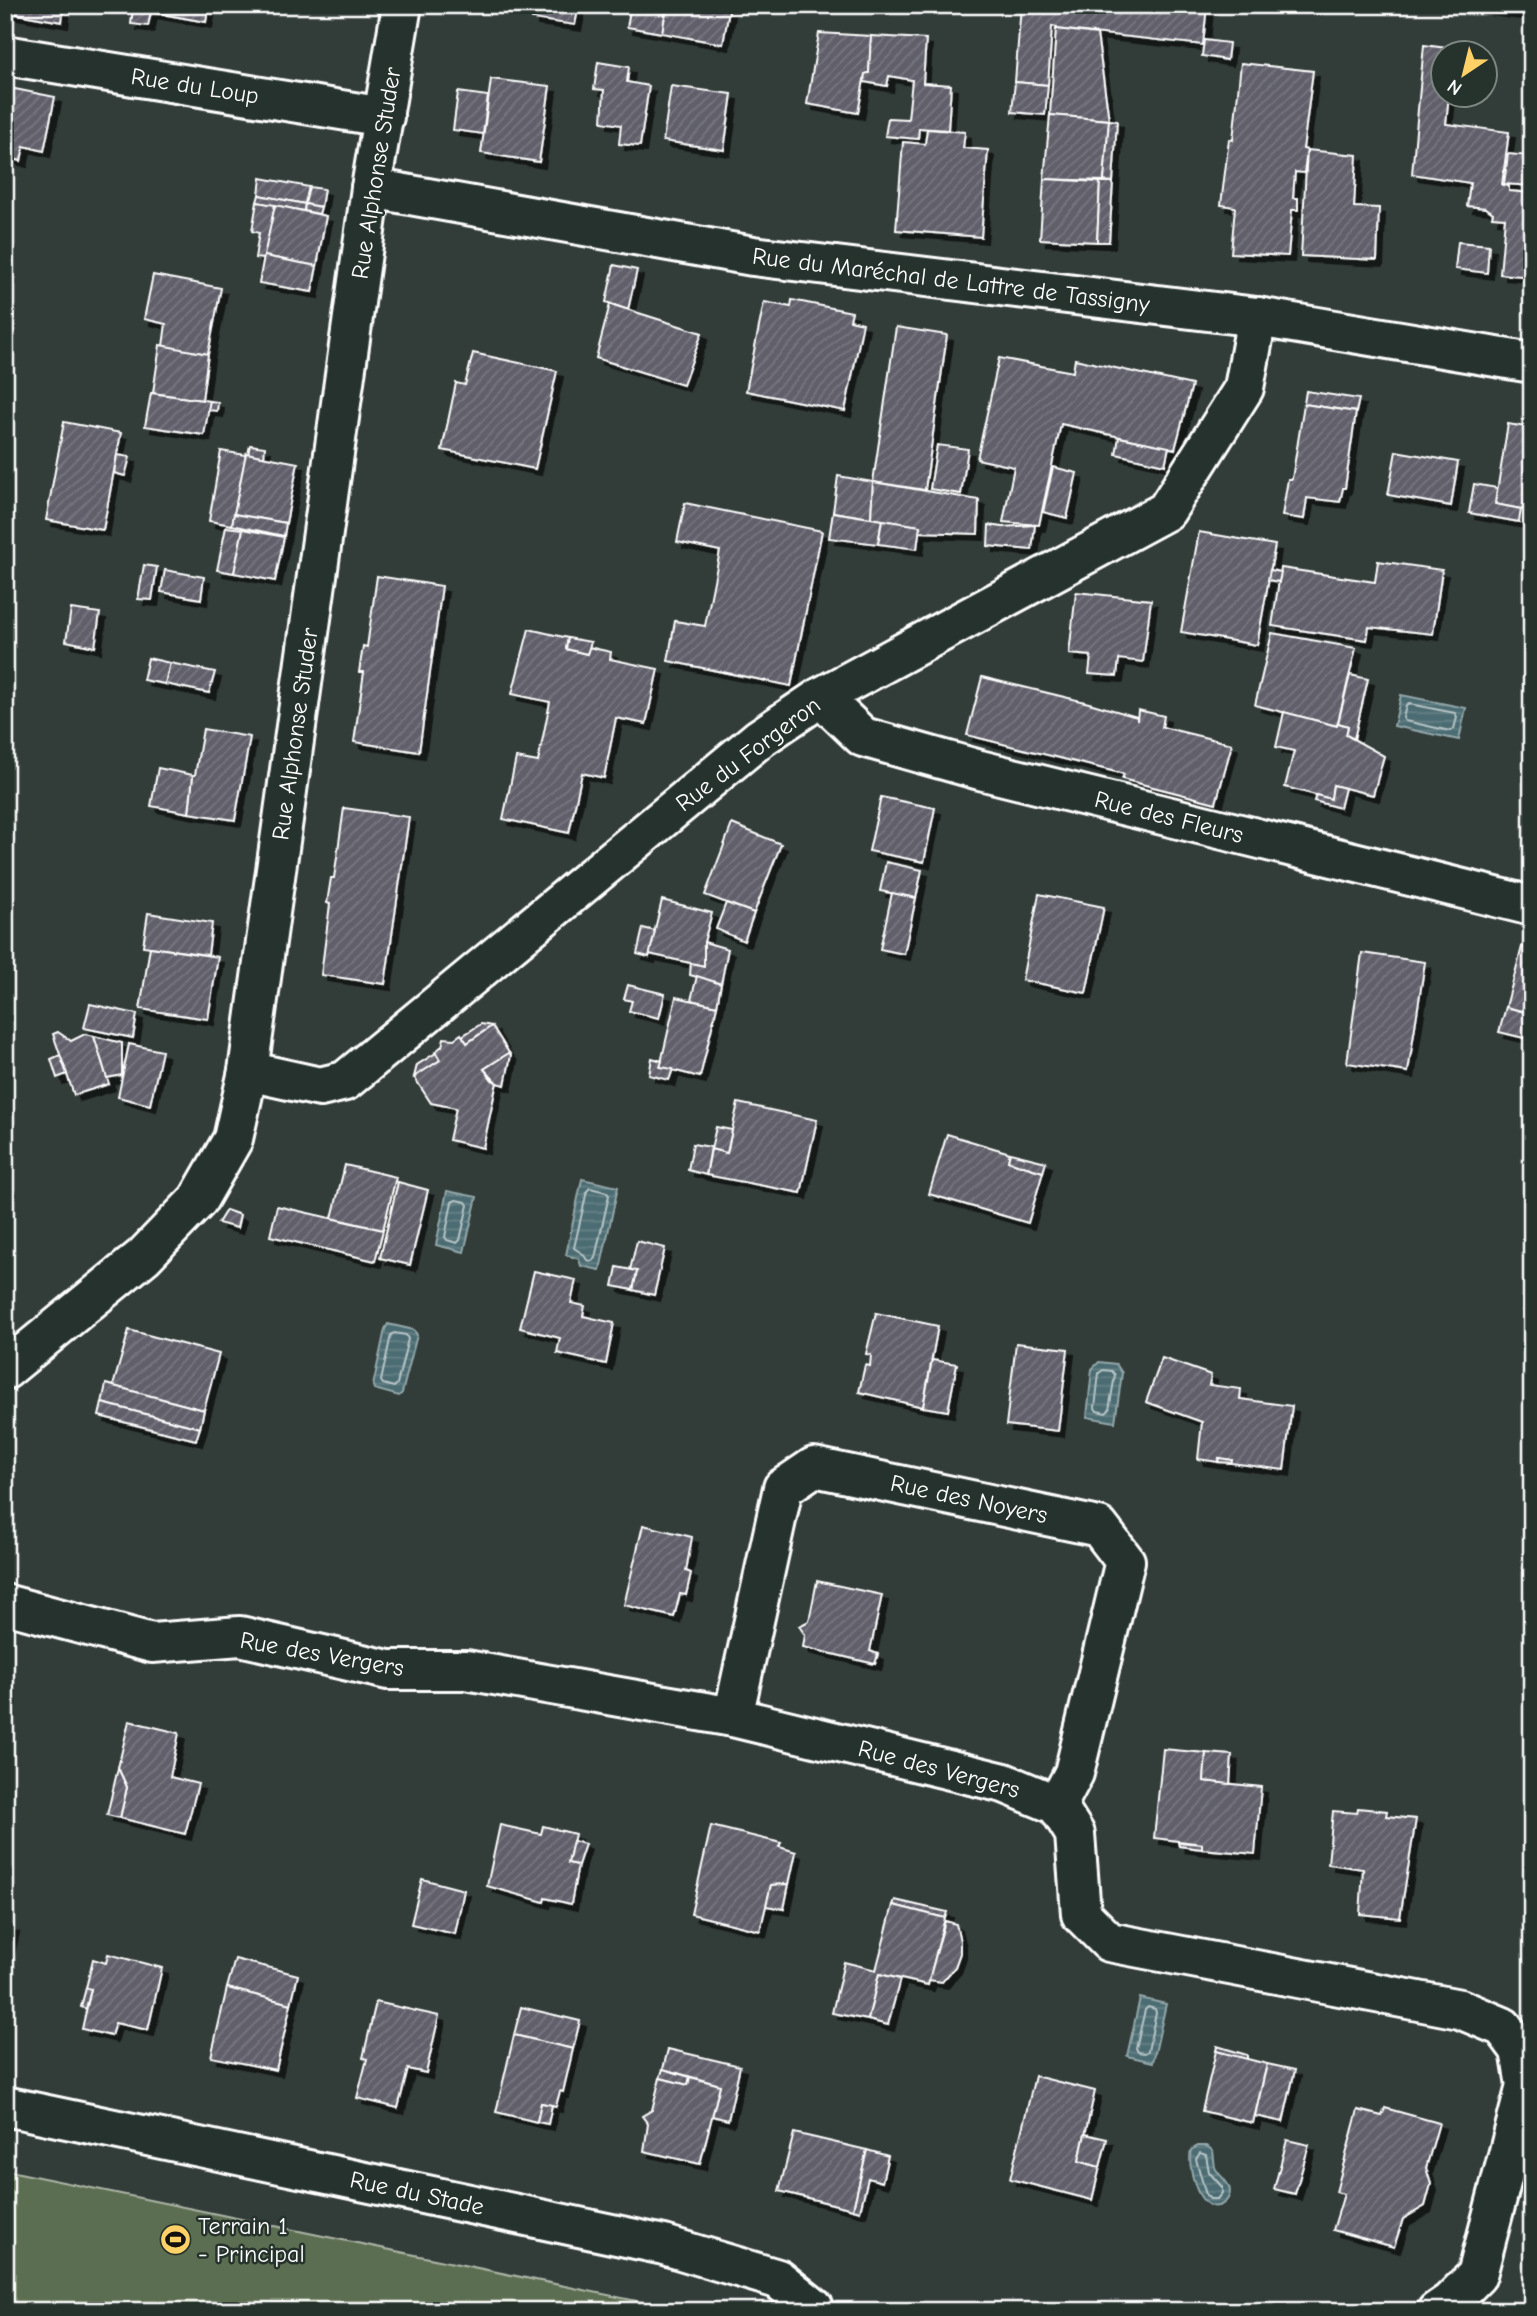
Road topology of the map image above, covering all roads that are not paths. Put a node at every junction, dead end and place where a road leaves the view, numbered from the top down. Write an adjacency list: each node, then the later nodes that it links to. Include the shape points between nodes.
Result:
1 (402, 5): 3 (street, Rue Alphonse Studer)
2 (5, 55): 3 (street, Rue du Loup)
3 (384, 117): 4 (street, Rue Alphonse Studer)
4 (371, 188): 5 (street, Rue du Maréchal de Lattre de Tassigny, via 752,256); 9 (street, Rue Alphonse Studer)
5 (1257, 317): 6 (street, Rue du Maréchal de Lattre de Tassigny); 7 (street, Rue du Forgeron, via 1244,388 1166,512)
6 (1532, 363)
7 (821, 697): 8 (street, Rue des Fleurs, via 863,737); 9 (street, Rue du Forgeron, via 761,738 345,1082 320,1087)
8 (1532, 906)
9 (248, 1071): 10 (street, Rue Alphonse Studer, via 233,1139 198,1200 144,1256)
10 (5, 1370)
11 (5, 1604): 12 (street, Rue des Vergers, via 152,1643 240,1636 388,1670 466,1670)
12 (733, 1717): 13 (street, Rue des Vergers, via 1004,1783); 13 (street, Rue des Noyers, via 783,1488 814,1467 1099,1527 1125,1561 1074,1773)
13 (1057, 1805): 16 (street, via 1075,1834 1080,1914 1109,1942 1460,2009 1503,2027 1520,2050 1526,2086 1477,2275)
14 (5, 2106): 15 (street, Rue du Stade, via 664,2245 778,2279)
15 (815, 2311)
16 (1437, 2311)

